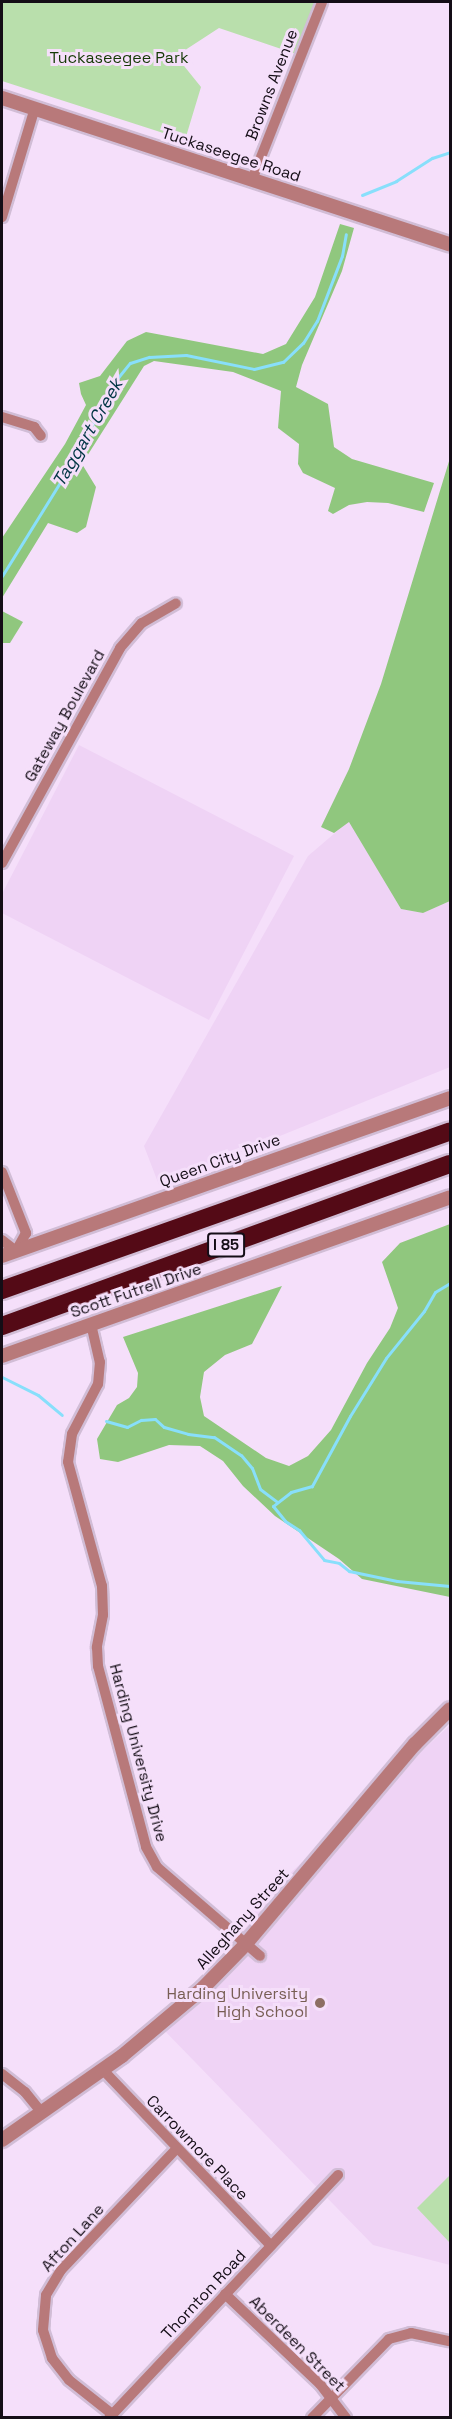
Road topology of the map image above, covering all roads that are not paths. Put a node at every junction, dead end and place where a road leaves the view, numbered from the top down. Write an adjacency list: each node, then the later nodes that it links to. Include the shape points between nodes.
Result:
1 (322, 2): 4 (street, Browns Avenue)
2 (2, 98): 3 (street, Tuckaseegee Road)
3 (35, 108): 4 (street, Tuckaseegee Road); 5 (street)
4 (252, 180): 6 (street, Tuckaseegee Road)
5 (2, 217)
6 (450, 244)
7 (2, 417): 8 (street, via 34,427)
8 (41, 435)
9 (176, 603): 10 (street, Gateway Boulevard, via 142,623 120,648)
10 (2, 863)
11 (450, 1098): 17 (street, Queen City Drive)
12 (450, 1131): 19 (highway, I 85)
13 (450, 1164): 21 (highway, I 85)
14 (2, 1172): 17 (street, via 26,1233)
15 (450, 1197): 20 (street, Scott Futrell Drive)
16 (2, 1240): 17 (street)
17 (16, 1251): 18 (street, Queen City Drive)
18 (2, 1256)
19 (2, 1290)
20 (91, 1324): 22 (street, Scott Futrell Drive); 24 (street, Harding University Drive, via 100,1362 98,1384 72,1434 68,1462 102,1586 98,1666 146,1847 156,1867)
21 (2, 1326)
22 (2, 1356)
23 (450, 1709): 24 (street, Alleghany Street, via 415,1744)
24 (244, 1945): 25 (street, Harding University Drive); 26 (street, Alleghany Street, via 178,2011)
25 (260, 1956)
26 (103, 2070): 28 (street, Alleghany Street); 30 (street, Carrowmore Place)
27 (2, 2074): 28 (street, via 26,2092)
28 (41, 2112): 29 (street, Alleghany Street)
29 (2, 2140)
30 (177, 2148): 32 (street, Carrowmore Place); 36 (street, Afton Lane, via 61,2270 51,2283 43,2308 43,2330 59,2370)
31 (338, 2175): 32 (street, Thornton Road)
32 (271, 2246): 33 (street, Thornton Road)
33 (225, 2294): 35 (street, Aberdeen Street); 36 (street, Thornton Road)
34 (450, 2341): 35 (street, via 411,2333 388,2339)
35 (331, 2397): 37 (street); 38 (street, Aberdeen Street)
36 (110, 2416)
37 (312, 2418)
38 (346, 2418)

